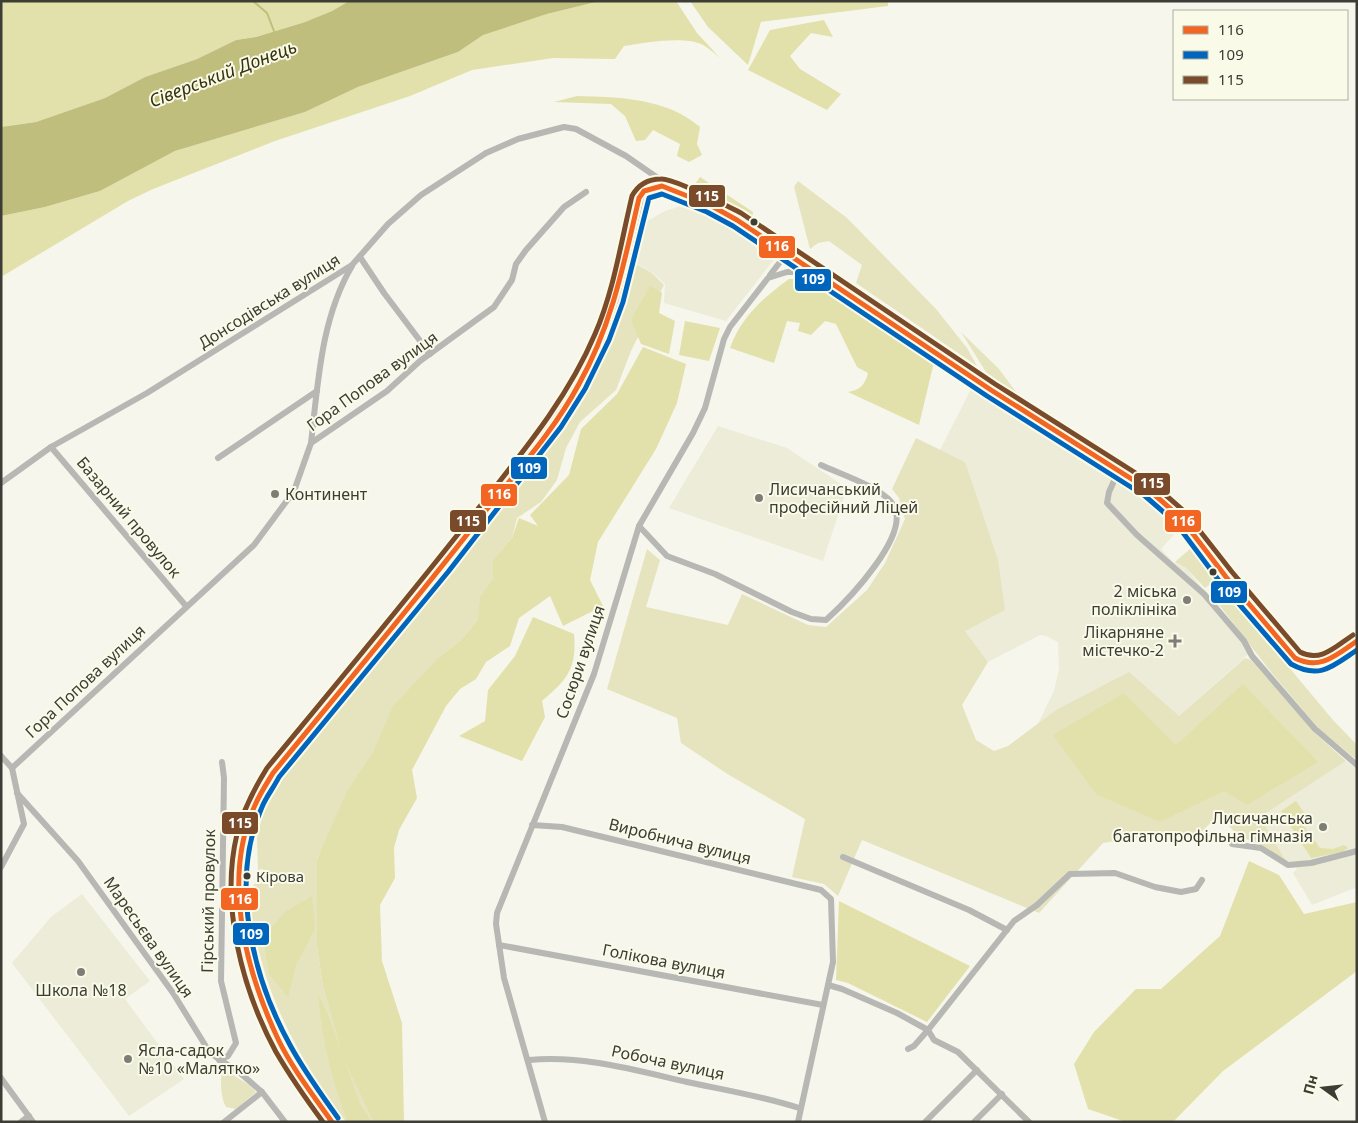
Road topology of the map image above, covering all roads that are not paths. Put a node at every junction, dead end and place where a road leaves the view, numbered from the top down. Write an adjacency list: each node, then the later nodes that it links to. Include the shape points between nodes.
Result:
1 (673, 188): 3 (main road, via 737,220); 4 (street, Донсодівська вулиця, via 626,156 576,129 549,129 486,153 458,169 388,224); 49 (main road, via 652,187 639,198 616,299 602,337 579,385 555,422 442,567 273,773 249,814 242,852 240,894 250,967 278,1039)
2 (586, 192): 8 (street, Гора Попова вулиця, via 564,207 526,250 494,307)
3 (787, 253): 6 (main road); 7 (street, Сосюри вулиця)
4 (360, 256): 5 (street, Донсодівська вулиця); 8 (street)
5 (352, 264): 9 (street, via 331,315); 11 (street, Донсодівська вулиця, via 147,393)
6 (816, 272): 7 (street, via 787,272); 14 (main road)
7 (768, 278): 16 (street, Сосюри вулиця, via 730,327 705,408)
8 (430, 354): 10 (street, Гора Попова вулиця, via 388,391)
9 (317, 391): 10 (street); 12 (street)
10 (311, 443): 17 (street, Гора Попова вулиця, via 294,491 254,545)
11 (51, 447): 15 (street, Донсодівська вулиця); 17 (street, Базарний провулок)
12 (218, 458)
13 (821, 465): 16 (street, via 884,495 894,504 897,518 882,556 868,576 826,620 792,612 715,574 667,556)
14 (1118, 472): 18 (main road, via 1149,490 1180,517 1295,658 1312,666 1323,664); 21 (street, via 1107,503 1137,535 1204,594 1315,729)
15 (1, 483)
16 (639, 526): 24 (street, Сосюри вулиця, via 594,674)
17 (186, 606): 22 (street, Гора Попова вулиця)
18 (1355, 645)
19 (1, 756): 22 (street)
20 (222, 762): 37 (street, Гірський провулок, via 221,981 236,1043 228,1056)
21 (1357, 765)
22 (12, 768): 23 (street)
23 (17, 792): 27 (street, via 24,824); 37 (street, Маресьєва вулиця, via 78,861 173,993 210,1054)
24 (532, 824): 32 (street, Сосюри вулиця, via 497,913); 33 (street, Виробнича вулиця, via 562,827 650,847 821,890 831,899 833,962)
25 (1232, 844): 26 (street, via 1261,848 1288,865 1311,863)
26 (1357, 851)
27 (4, 857): 29 (street)
28 (843, 857): 31 (street, via 969,910)
29 (1, 867)
30 (1202, 880): 31 (street, via 1196,889 1181,892 1115,873 1070,874)
31 (1007, 930): 35 (street)
32 (499, 945): 34 (street, Голікова вулиця); 38 (street, Сосюри вулиця, via 504,978)
33 (828, 985): 34 (street); 35 (street, via 897,1013)
34 (823, 1005): 43 (street)
35 (928, 1030): 36 (street); 39 (street, via 934,1040 958,1052)
36 (908, 1050)
37 (219, 1060): 41 (street, Маресьєва вулиця)
38 (529, 1060): 43 (street, Робоча вулиця, via 614,1064 748,1093); 50 (street, Сосюри вулиця)
39 (977, 1070): 42 (street); 52 (street)
40 (1, 1078): 44 (street)
41 (262, 1092): 47 (street); 48 (street, Маресьєва вулиця)
42 (1002, 1094): 45 (street); 53 (street)
43 (799, 1108): 51 (street)
44 (31, 1119): 46 (street)
45 (1027, 1121)
46 (21, 1122)
47 (224, 1122)
48 (285, 1122)
49 (332, 1122)
50 (545, 1122)
51 (798, 1122)
52 (925, 1122)
53 (974, 1122)

